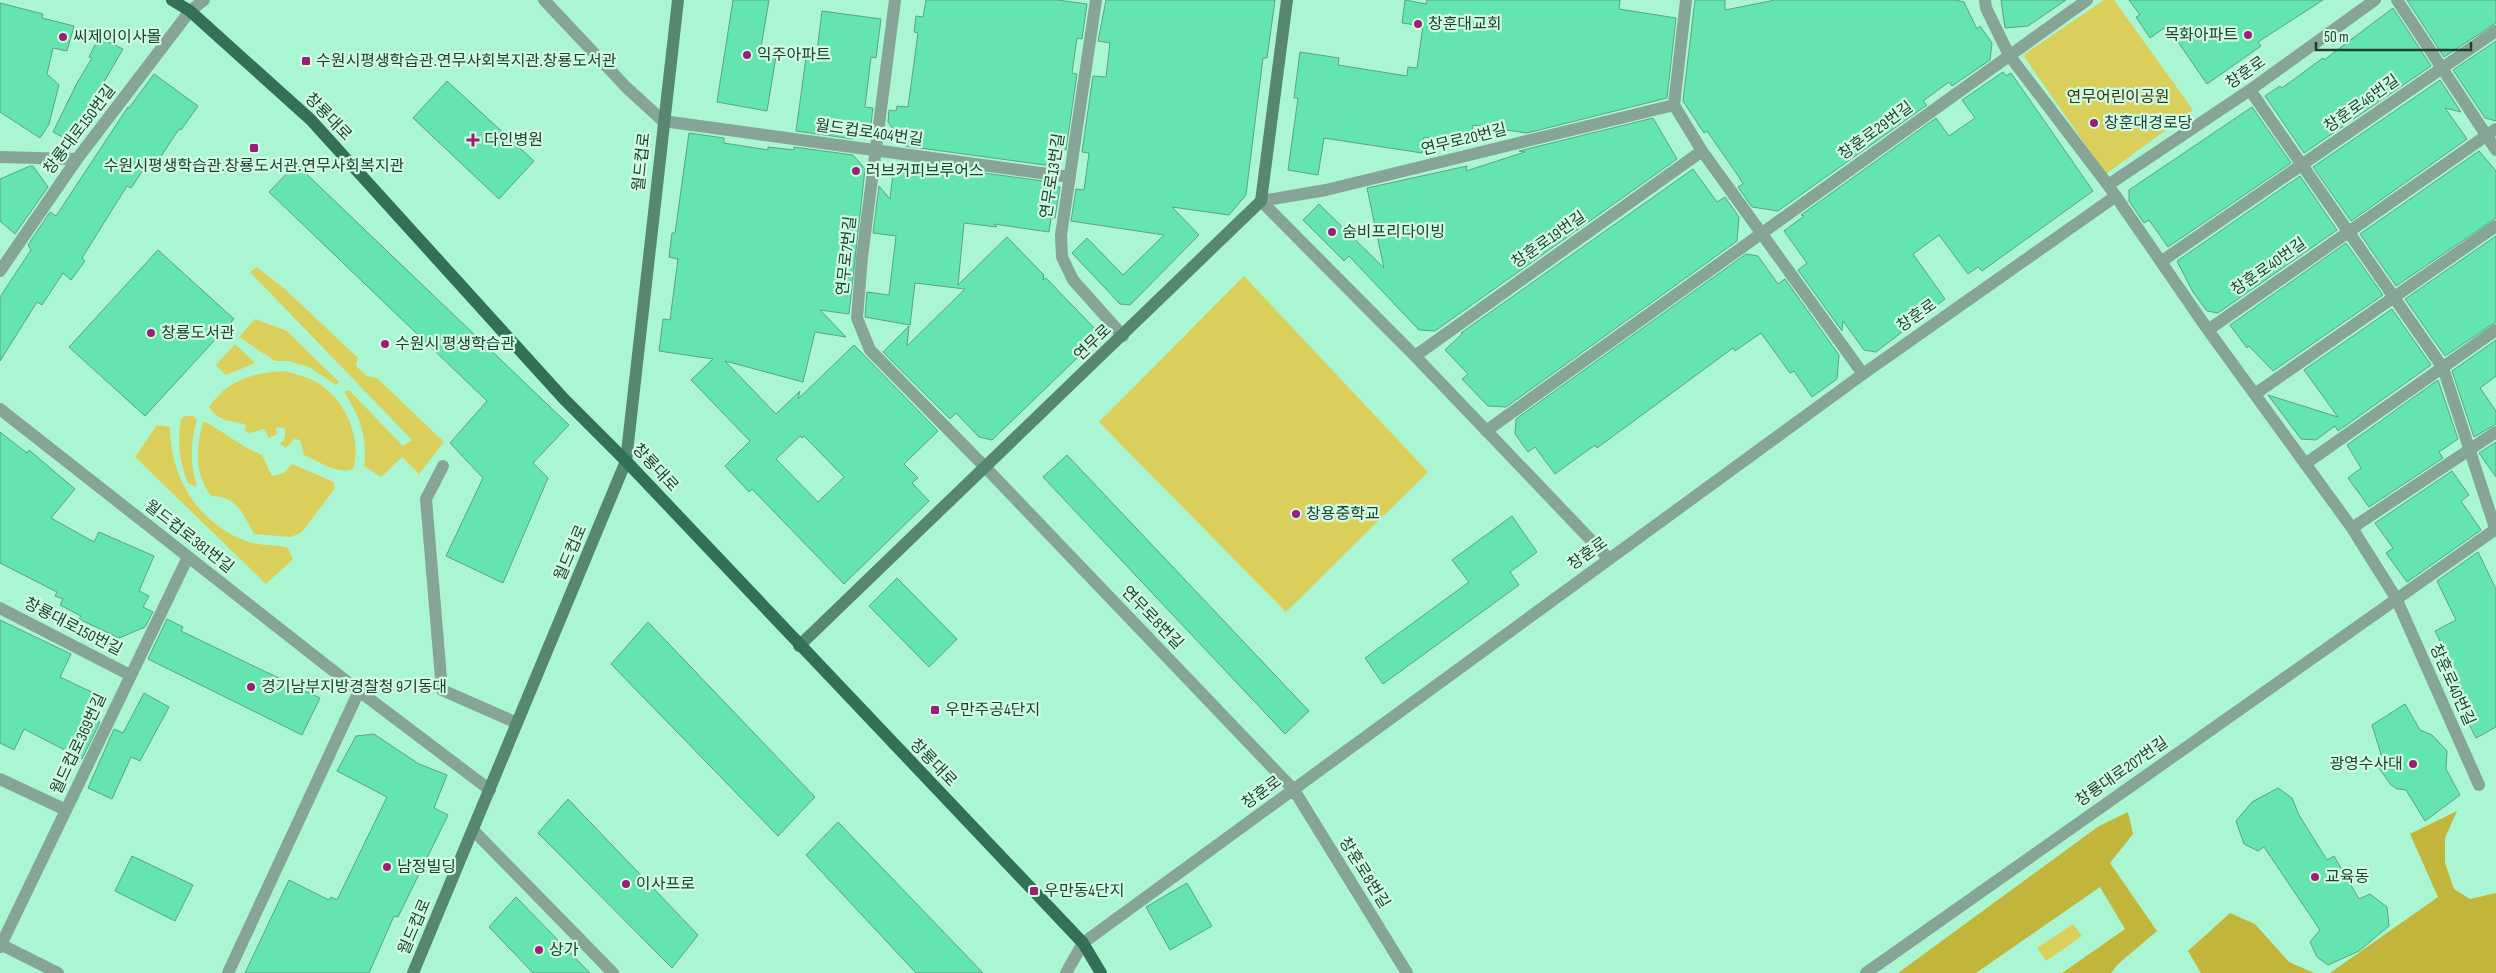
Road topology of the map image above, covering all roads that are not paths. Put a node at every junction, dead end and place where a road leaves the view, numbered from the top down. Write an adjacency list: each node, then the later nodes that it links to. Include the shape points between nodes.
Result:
1 (172, 0): 13 (main road, 창룡대로)
2 (204, 0): 13 (street, 창룡대로150번길)
3 (544, 0): 19 (street, 월드컵로)
4 (678, 0): 19 (street, 월드컵로)
5 (895, 0): 21 (street, 연무로7번길)
6 (1096, 0): 27 (street, 연무로13번길)
7 (1287, 0): 30 (street)
8 (1686, 0): 18 (street)
9 (1985, 0): 15 (street, 창훈로40번길)
10 (2086, 0): 15 (street, 창훈로29번길)
11 (2375, 0): 17 (street, 창훈로)
12 (2397, 0): 16 (street)
13 (190, 11): 25 (street, 창룡대로150번길); 48 (main road, 창룡대로, via 311,120)
14 (2496, 31): 16 (street, 창훈로46번길)
15 (2009, 55): 28 (street, 창훈로40번길); 33 (street, 창훈로29번길)
16 (2440, 68): 20 (street); 26 (street, 창훈로46번길)
17 (2250, 90): 26 (street); 28 (street, 창훈로)
18 (1674, 105): 23 (street); 30 (street, 연무로20번길, via 1326,190)
19 (663, 121): 21 (street, 월드컵로404번길); 48 (street, 월드컵로)
20 (2491, 132): 22 (street); 32 (street)
21 (876, 150): 27 (street, 월드컵로404번길); 51 (street, 연무로7번길, via 857,318 870,350)
22 (2496, 150)
23 (1702, 151): 33 (street); 40 (street, 창훈로19번길)
24 (0, 157): 25 (street)
25 (77, 159): 35 (street, 창룡대로150번길)
26 (2303, 166): 32 (street); 34 (street)
27 (1070, 177): 39 (street, 연무로13번길, via 1061,235 1062,256 1073,280)
28 (2108, 185): 29 (street, 창훈로40번길)
29 (2116, 196): 34 (street, 창훈로40번길); 42 (street, 창훈로)
30 (1262, 201): 39 (street, 연무로); 40 (street)
31 (2496, 226): 36 (street)
32 (2349, 230): 36 (street); 37 (street, 창훈로40번길)
33 (1761, 233): 42 (street); 45 (street)
34 (2162, 261): 37 (street, 창훈로40번길)
35 (0, 271)
36 (2395, 295): 41 (street); 43 (street)
37 (2208, 330): 43 (street, 창훈로40번길)
38 (2496, 330): 41 (street)
39 (1123, 336): 51 (street, 연무로)
40 (1415, 356): 45 (street)
41 (2443, 368): 47 (street); 49 (street)
42 (1863, 374): 55 (street, 창훈로)
43 (2255, 394): 49 (street, 창훈로40번길)
44 (0, 409): 54 (street, 월드컵로381번길)
45 (1486, 431): 55 (street)
46 (2496, 432): 47 (street)
47 (2471, 450): 52 (street); 53 (street)
48 (626, 461): 58 (main road, 창룡대로); 61 (street, 월드컵로)
49 (2305, 464): 52 (street, 창훈로40번길)
50 (443, 466): 61 (street, via 426,499 442,690)
51 (986, 468): 58 (street, 연무로); 65 (street, 연무로8번길)
52 (2352, 528): 56 (street, 창훈로40번길)
53 (2496, 530): 56 (street)
54 (188, 557): 59 (street, 월드컵로369번길); 60 (street, 월드컵로381번길)
55 (1609, 558): 65 (street, 창훈로)
56 (2396, 598): 63 (street, 창훈로40번길); 77 (street, 창룡대로207번길)
57 (0, 608): 59 (street, 창룡대로150번길)
58 (799, 646): 68 (main road, 창룡대로)
59 (130, 675): 66 (street, 월드컵로369번길)
60 (358, 691): 64 (street, 월드컵로381번길); 71 (street)
61 (518, 723): 64 (street, 월드컵로)
62 (0, 778): 66 (street)
63 (2478, 785)
64 (490, 790): 67 (street, 월드컵로)
65 (1294, 790): 68 (street, 창훈로); 76 (street, 창훈로8번길)
66 (66, 810): 69 (street, 월드컵로369번길)
67 (473, 830): 72 (street, 월드컵로); 73 (street)
68 (1083, 943): 74 (street); 75 (main road, 창룡대로)
69 (0, 946): 70 (street, 월드컵로369번길)
70 (58, 973)
71 (228, 973)
72 (413, 973)
73 (613, 973)
74 (1066, 973)
75 (1102, 973)
76 (1407, 973)
77 (1866, 973)

